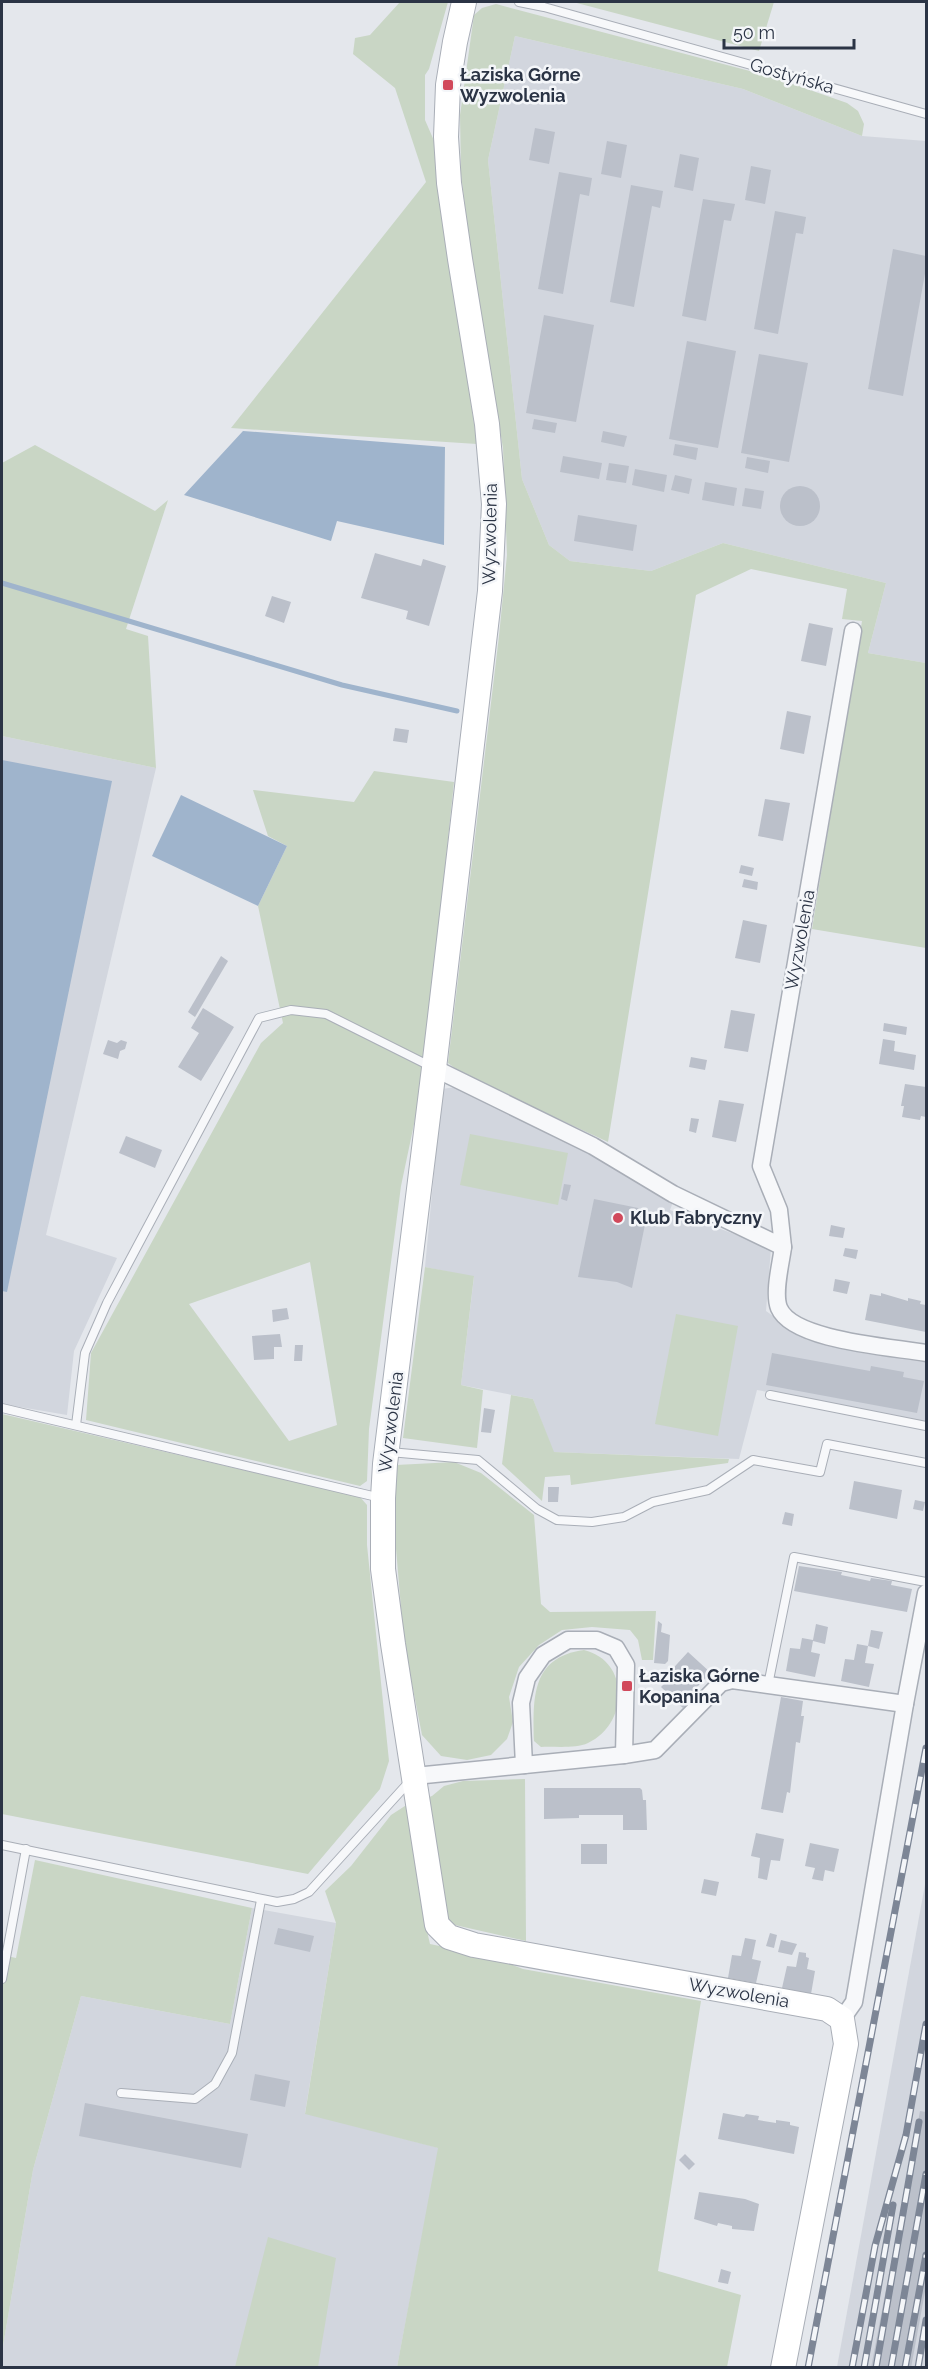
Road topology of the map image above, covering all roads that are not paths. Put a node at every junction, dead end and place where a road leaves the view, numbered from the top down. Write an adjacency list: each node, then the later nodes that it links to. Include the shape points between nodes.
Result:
1 (464, 2): 5 (street, Wyzwolenia, via 448,85 446,137 449,183 487,424 494,504 490,591)
2 (519, 2): 3 (lane, Gostyńska)
3 (927, 114)
4 (853, 631): 6 (street, Wyzwolenia, via 761,1166 779,1210)
5 (434, 1068): 6 (street, via 593,1146 673,1194); 10 (lane, via 327,1014 291,1010 259,1018 107,1304 85,1353); 12 (street, Wyzwolenia)
6 (783, 1247): 7 (street, Wyzwolenia, via 777,1299 784,1317 819,1335)
7 (927, 1353)
8 (770, 1395): 11 (lane)
9 (2, 1408): 10 (lane)
10 (76, 1425): 14 (lane)
11 (927, 1426)
12 (387, 1452): 13 (lane, via 478,1460 537,1509 557,1520 592,1522 624,1516 653,1502 708,1490 753,1460 820,1472 827,1444); 14 (street, Wyzwolenia)
13 (927, 1463)
14 (383, 1498): 21 (street, Wyzwolenia, via 383,1569)
15 (927, 1582): 17 (lane, via 794,1557)
16 (927, 1593): 18 (street)
17 (768, 1685): 18 (street); 19 (street, via 732,1680 721,1683 655,1750)
18 (905, 1704): 26 (street, via 854,2002)
19 (624, 1755): 20 (street); 20 (street, via 626,1665 616,1648 597,1640 568,1640 543,1655 527,1678 521,1703)
20 (524, 1765): 21 (street)
21 (415, 1776): 24 (lane, via 309,1892 278,1902); 26 (street, Wyzwolenia, via 437,1925 449,1937 474,1945 827,2009)
22 (2, 1845): 23 (lane)
23 (26, 1849): 24 (lane); 25 (lane)
24 (261, 1900): 27 (lane, via 232,2053 215,2084 195,2099)
25 (2, 1979)
26 (842, 2019): 28 (street, via 846,2044)
27 (121, 2093)
28 (783, 2367)

